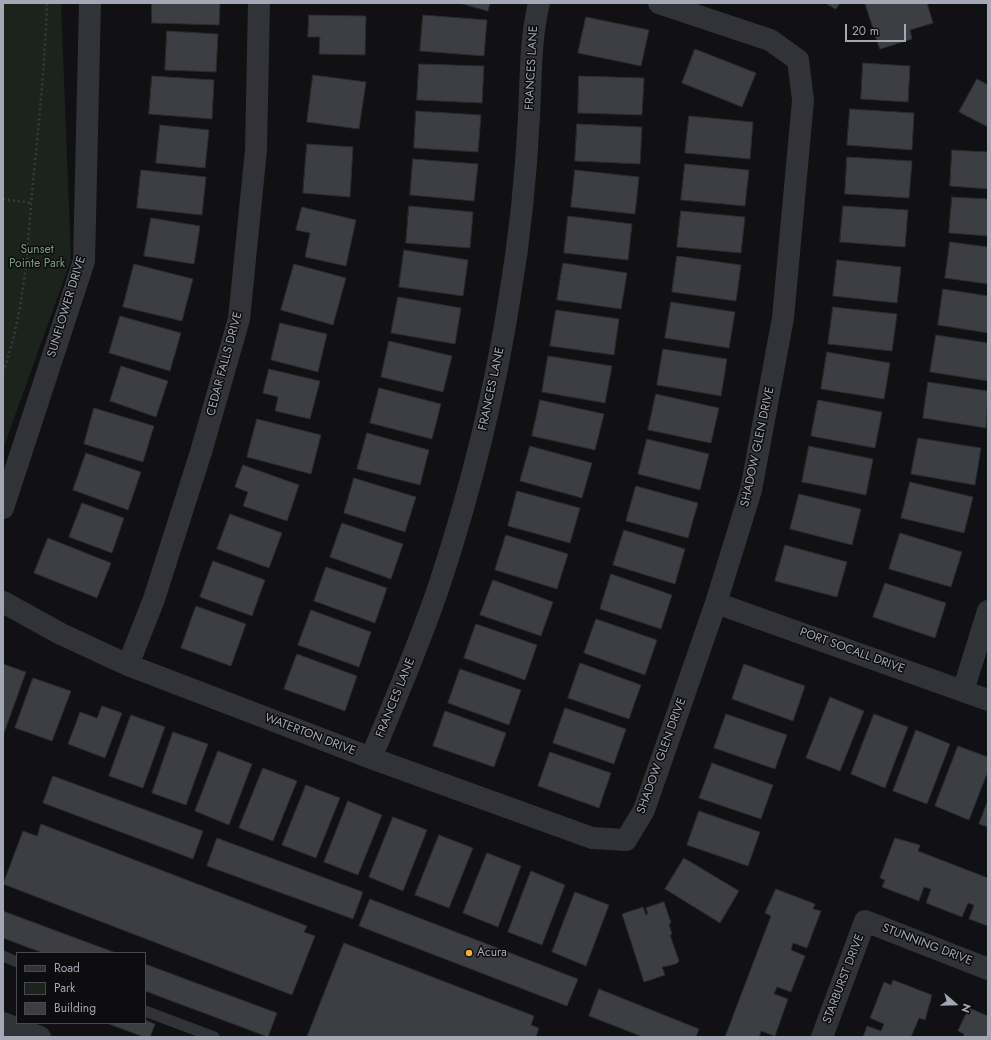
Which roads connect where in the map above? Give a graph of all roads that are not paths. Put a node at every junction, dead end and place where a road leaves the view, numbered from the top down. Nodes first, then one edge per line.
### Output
1 (90, 3) edge
2 (259, 3) edge
3 (539, 3) edge
4 (659, 3) edge
5 (3, 508) edge
6 (3, 602) edge
7 (716, 603) junction
8 (988, 611) edge
9 (128, 665) junction
10 (963, 691) junction
11 (988, 700) edge
12 (371, 758) junction
13 (626, 840) joint
14 (865, 921) joint
15 (3, 956) edge
16 (16, 962) edge
17 (988, 969) edge
18 (146, 1011) edge
19 (3, 1023) edge
20 (40, 1037) edge
21 (214, 1037) edge
22 (822, 1037) edge

1 - 5 street, SUNFLOWER DRIVE
2 - 9 street, CEDAR FALLS DRIVE
3 - 12 street, FRANCES LANE
4 - 7 street, SHADOW GLEN DRIVE
6 - 9 street, WATERTON DRIVE
7 - 10 street, PORT SOCALL DRIVE
7 - 13 street, SHADOW GLEN DRIVE
8 - 10 street
9 - 12 street, WATERTON DRIVE
10 - 11 street, PORT SOCALL DRIVE
12 - 13 street, WATERTON DRIVE
14 - 17 street, STUNNING DRIVE
14 - 22 street, STARBURST DRIVE
15 - 16 lane
18 - 21 lane
19 - 20 street

